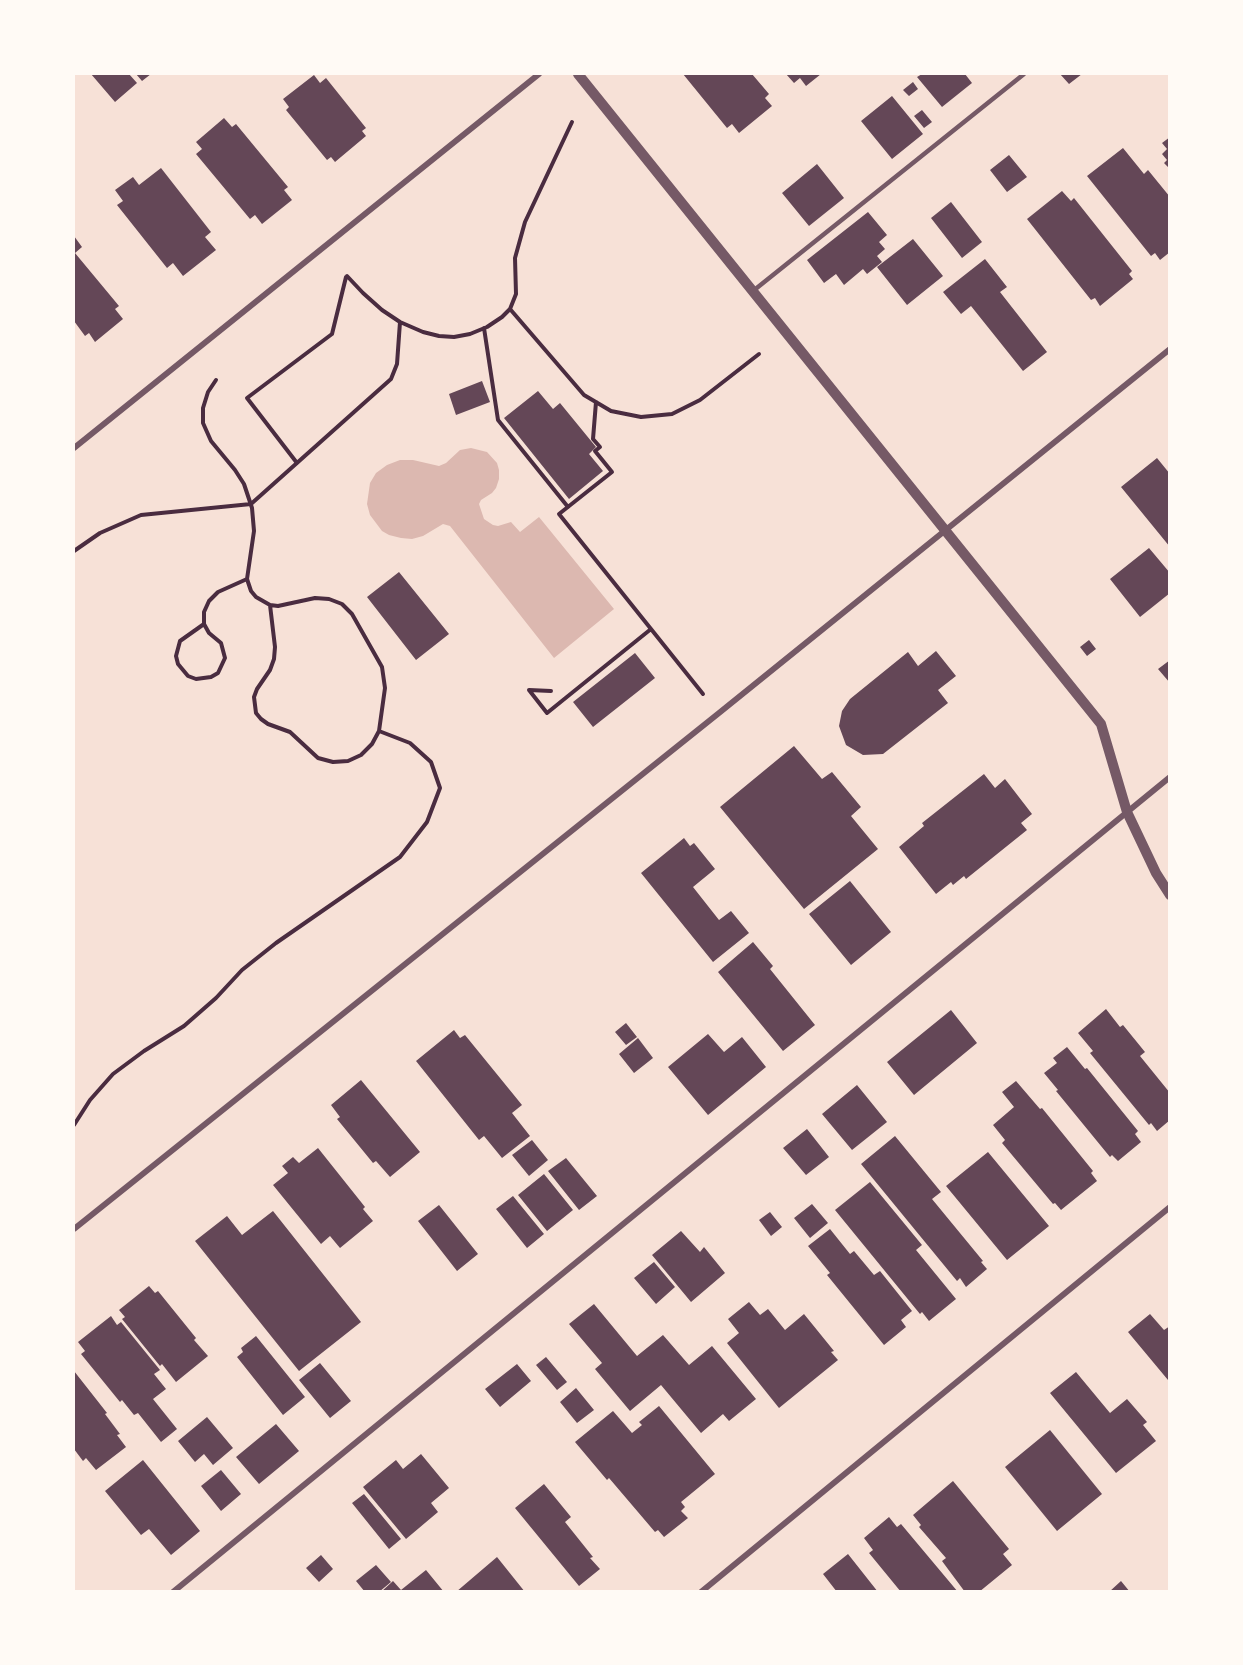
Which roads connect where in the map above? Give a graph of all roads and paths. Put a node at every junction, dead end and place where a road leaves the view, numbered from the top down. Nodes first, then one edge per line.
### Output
1 (539, 74) edge
2 (578, 74) edge
3 (1024, 74) edge
4 (572, 122) dead end
5 (753, 291) junction
6 (510, 309) junction
7 (400, 322) junction
8 (484, 328) junction
9 (1170, 349) edge
10 (759, 354) dead end
11 (216, 380) dead end
12 (596, 402) junction
13 (74, 448) edge
14 (297, 463) junction
15 (251, 504) junction
16 (568, 507) junction
17 (946, 530) junction
18 (74, 551) edge
19 (248, 579) junction
20 (270, 605) junction
21 (204, 624) junction
22 (651, 629) junction
23 (551, 691) dead end
24 (719, 713) junction
25 (379, 731) junction
26 (1170, 777) edge
27 (1127, 812) junction
28 (1170, 895) edge
29 (74, 1125) edge
30 (1170, 1207) edge
31 (74, 1229) edge
32 (173, 1592) edge
33 (701, 1592) edge

1 - 13 street
2 - 5 street
3 - 5 lane
4 - 6 path
5 - 17 street
6 - 8 path
6 - 12 path
7 - 8 path
7 - 14 path
7 - 14 path
8 - 16 path
9 - 17 street
10 - 12 path
11 - 15 path
12 - 16 path
14 - 15 path
15 - 18 path
15 - 19 path
16 - 22 path
17 - 24 street
17 - 27 street
19 - 20 path
19 - 21 path
20 - 25 path
20 - 25 path
21 - 21 path
22 - 23 path
22 - 24 path
24 - 31 street
25 - 29 path
26 - 27 street
27 - 28 street
27 - 32 street
30 - 33 street

